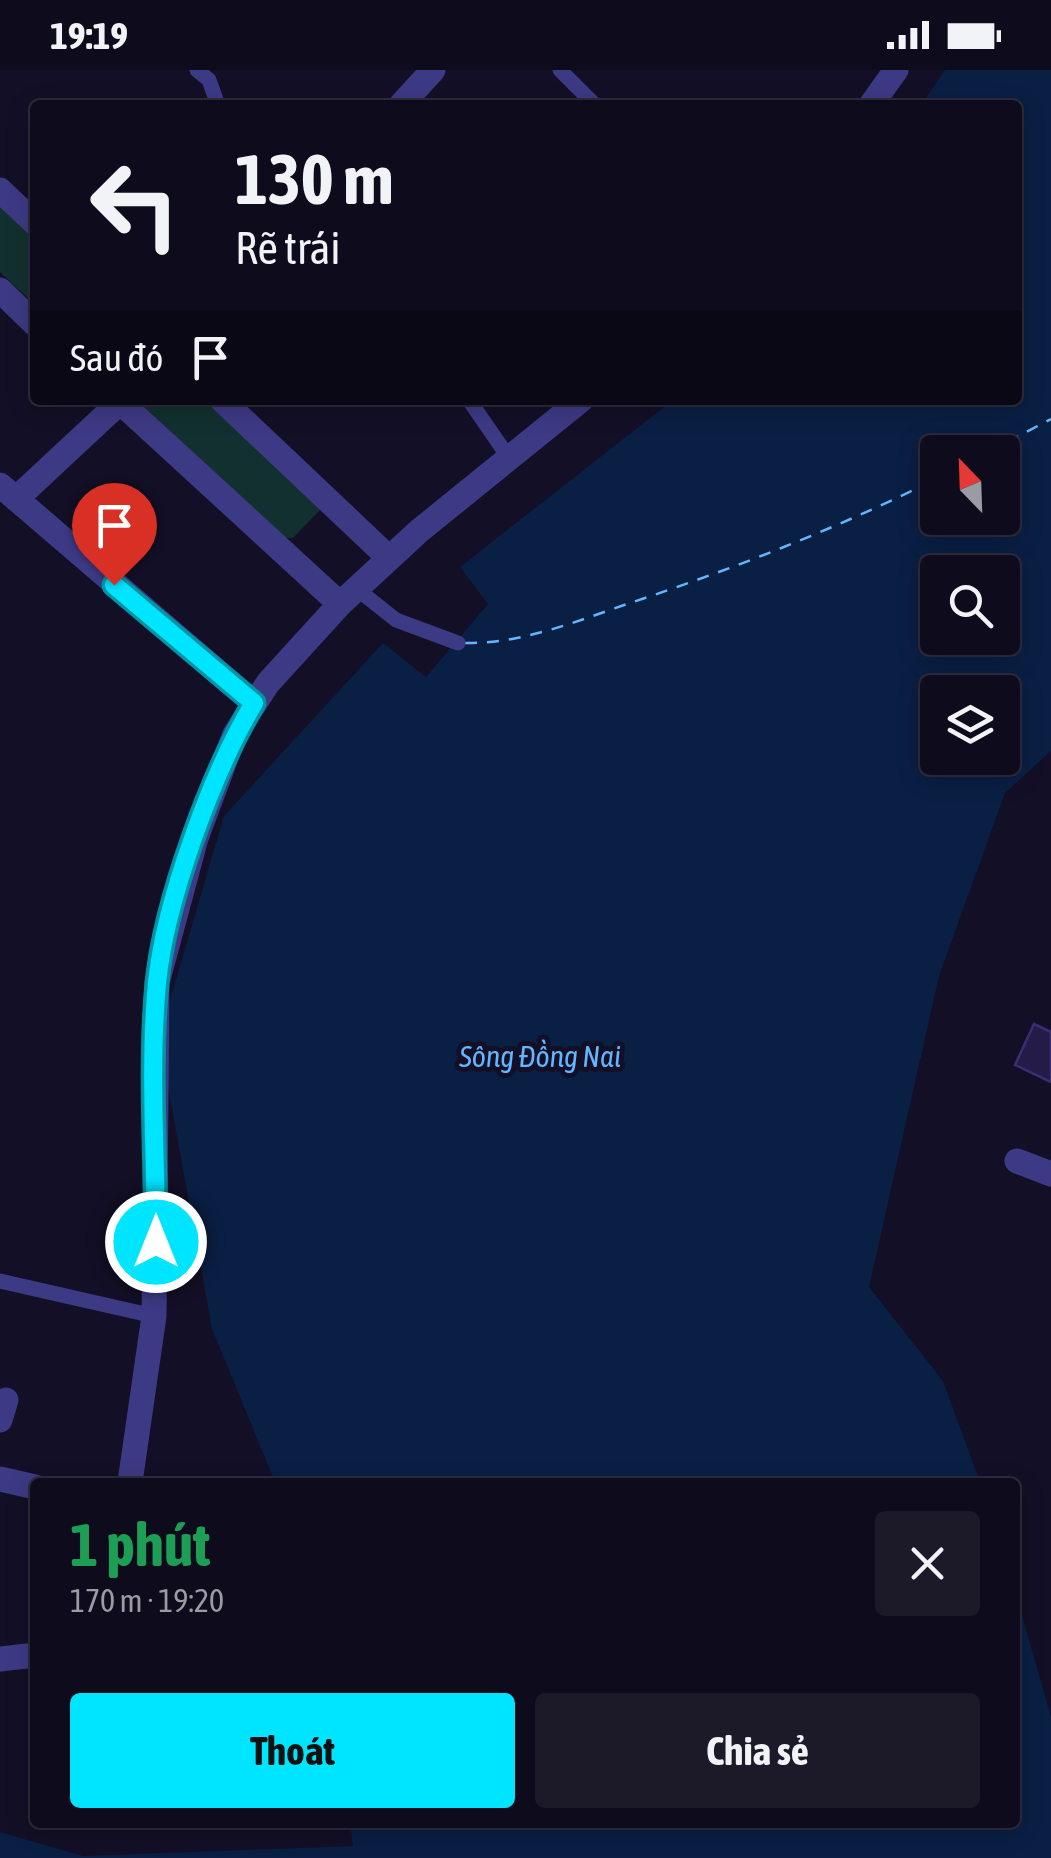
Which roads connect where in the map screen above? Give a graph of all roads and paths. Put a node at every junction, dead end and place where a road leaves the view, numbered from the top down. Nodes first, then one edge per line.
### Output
1 (197, 70) edge
2 (433, 70) edge
3 (560, 70) edge
4 (896, 70) edge
5 (216, 100) edge
6 (406, 100) edge
7 (590, 100) edge
8 (875, 100) edge
9 (0, 190) edge
10 (30, 218) edge
11 (0, 290) edge
12 (30, 319) edge
13 (114, 405) edge
14 (124, 405) edge
15 (227, 405) edge
16 (472, 405) edge
17 (575, 405) edge
18 (509, 458) junction
19 (8, 492) edge
20 (390, 558) junction
21 (349, 596) junction
22 (458, 642) dead end
23 (254, 703) junction
24 (1017, 1161) dead end
25 (1051, 1174) edge
26 (0, 1281) edge
27 (154, 1316) junction
28 (131, 1478) edge
29 (0, 1479) edge
30 (30, 1486) edge
31 (30, 1656) edge
32 (0, 1660) edge

1 - 5 lane
2 - 6 street
3 - 7 lane
4 - 8 street
9 - 10 street
11 - 12 street
13 - 19 street
14 - 21 street
15 - 20 street
16 - 18 lane
17 - 18 street
18 - 20 street
19 - 23 street
20 - 21 street
21 - 22 lane
21 - 23 street
23 - 27 street
24 - 25 street
26 - 27 lane
27 - 28 street
29 - 30 street
31 - 32 street

